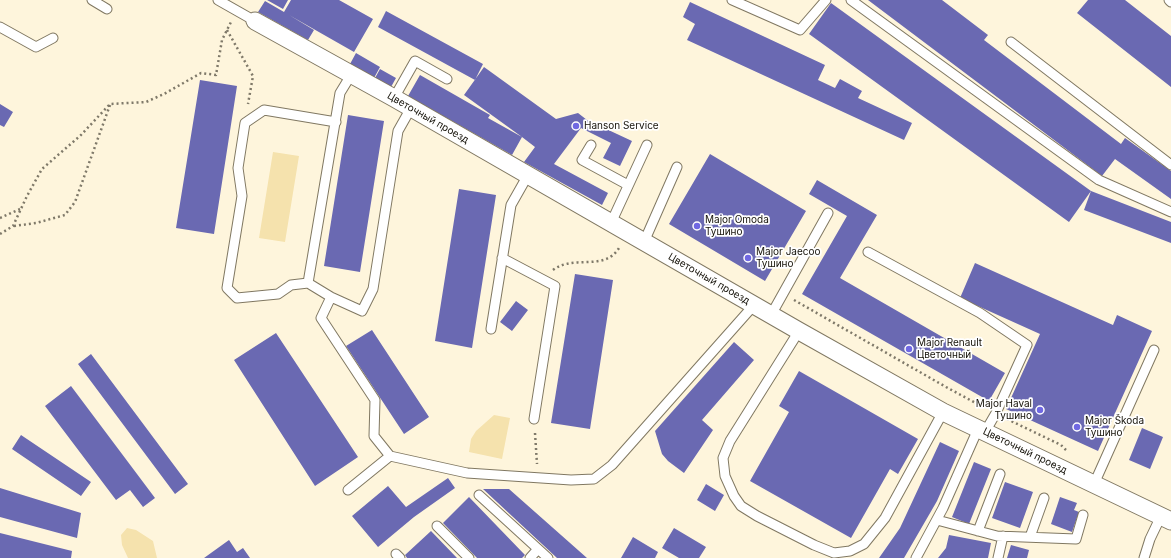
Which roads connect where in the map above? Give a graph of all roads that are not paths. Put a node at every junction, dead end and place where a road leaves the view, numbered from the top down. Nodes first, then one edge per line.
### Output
1 (92, 0) edge
2 (218, 0) edge
3 (732, 0) edge
4 (826, 0) edge
5 (851, 0) edge
6 (107, 9) dead end
7 (255, 21) joint
8 (0, 27) edge
9 (53, 38) dead end
10 (1011, 42) dead end
11 (351, 75) junction
12 (447, 79) dead end
13 (394, 98) junction
14 (411, 108) junction
15 (336, 122) junction
16 (590, 145) dead end
17 (647, 145) dead end
18 (1171, 165) edge
19 (677, 167) dead end
20 (528, 175) junction
21 (628, 185) junction
22 (1171, 212) edge
23 (828, 213) dead end
24 (611, 223) junction
25 (644, 242) junction
26 (868, 252) dead end
27 (502, 258) junction
28 (308, 283) junction
29 (331, 297) junction
30 (754, 305) junction
31 (770, 315) junction
32 (491, 329) dead end
33 (799, 331) junction
34 (1154, 350) dead end
35 (943, 412) junction
36 (534, 419) road end
37 (981, 430) junction
38 (390, 456) junction
39 (1000, 474) dead end
40 (1094, 484) junction
41 (348, 490) dead end
42 (479, 495) dead end
43 (1044, 498) dead end
44 (1083, 515) dead end
45 (1166, 519) edge
46 (937, 520) junction
47 (437, 526) dead end
48 (978, 531) junction
49 (1003, 536) junction
50 (1030, 537) junction
51 (538, 549) junction
52 (469, 558) edge
53 (530, 558) edge
54 (548, 558) edge
55 (916, 558) edge
56 (998, 558) edge
57 (1144, 558) edge

1 - 6 lane
2 - 7 lane
3 - 4 lane
5 - 22 lane
7 - 11 street, Цветочный проезд
8 - 9 lane
10 - 18 lane
11 - 13 street, Цветочный проезд
11 - 15 lane
12 - 13 lane
13 - 14 street, Цветочный проезд
14 - 20 street, Цветочный проезд
14 - 29 lane
15 - 28 lane
15 - 28 lane
16 - 21 lane
17 - 21 lane
19 - 25 lane
20 - 24 street, Цветочный проезд
20 - 27 lane
21 - 24 lane
23 - 31 lane
24 - 25 street, Цветочный проезд
25 - 30 street, Цветочный проезд
26 - 37 lane
27 - 32 lane
27 - 36 lane
28 - 29 lane
29 - 38 lane
30 - 31 street, Цветочный проезд
30 - 38 lane
31 - 33 street, Цветочный проезд
33 - 35 street, Цветочный проезд
33 - 35 lane
34 - 40 lane
35 - 37 street, Цветочный проезд
37 - 40 street, Цветочный проезд
37 - 46 lane
38 - 41 lane
39 - 48 lane
40 - 45 street, Цветочный проезд
42 - 51 lane
43 - 50 lane
44 - 50 lane
45 - 57 lane
46 - 48 lane
46 - 55 lane
47 - 52 lane
48 - 49 lane
49 - 50 lane
49 - 56 lane
51 - 53 lane
51 - 54 lane

